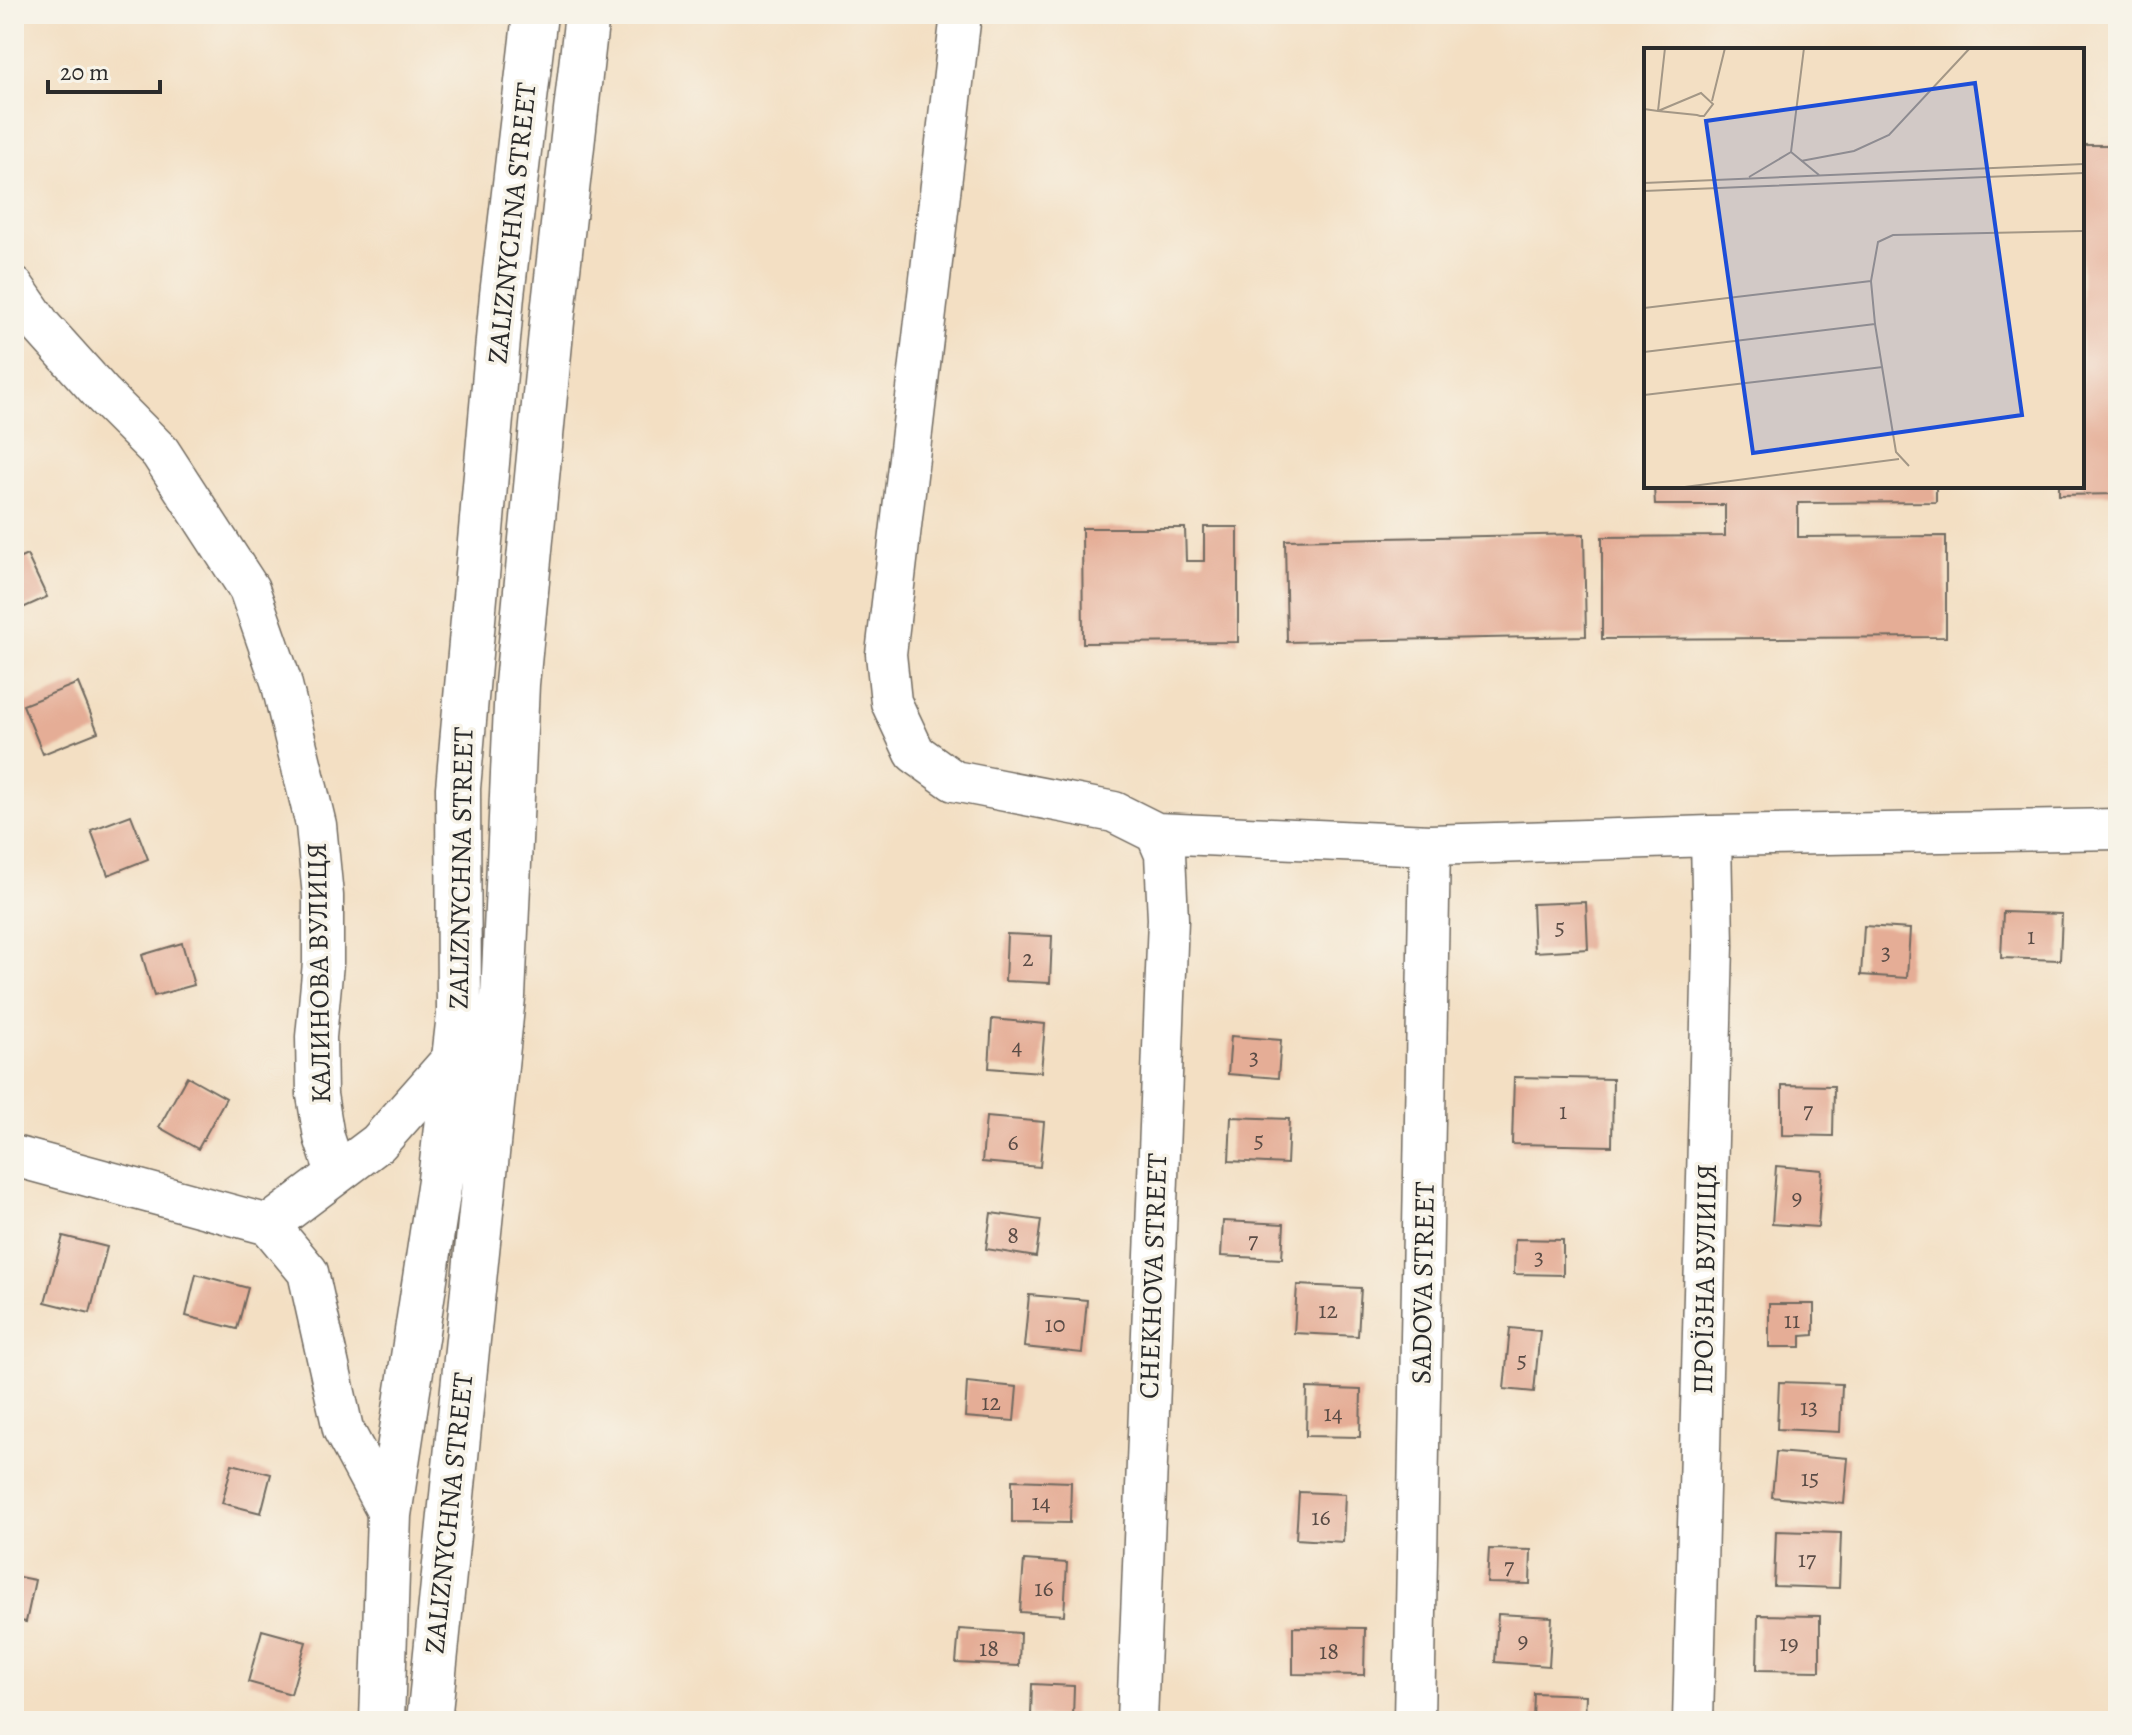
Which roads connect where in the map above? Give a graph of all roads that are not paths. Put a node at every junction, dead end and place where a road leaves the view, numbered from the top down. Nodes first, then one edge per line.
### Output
1 (535, 14) edge
2 (587, 14) edge
3 (961, 14) edge
4 (14, 287) edge
5 (2118, 829) edge
6 (1156, 833) junction
7 (1711, 836) junction
8 (1430, 845) junction
9 (454, 1057) junction
10 (14, 1156) edge
11 (336, 1173) junction
12 (269, 1225) junction
13 (389, 1515) junction
14 (382, 1721) edge
15 (429, 1721) edge
16 (1137, 1721) edge
17 (1414, 1721) edge
18 (1693, 1721) edge

1 - 9 main road, ZALIZNYCHNA STREET
2 - 15 main road, ZALIZNYCHNA STREET
3 - 6 street
4 - 11 street, КАЛИНОВА ВУЛИЦЯ
5 - 7 street
6 - 8 street
6 - 16 street, CHEKHOVA STREET
7 - 8 street
7 - 18 street, ПРОЇЗНА ВУЛИЦЯ
8 - 17 street, SADOVA STREET
9 - 11 street
9 - 13 main road, ZALIZNYCHNA STREET
10 - 12 street
11 - 12 street
12 - 13 street
13 - 14 main road, ZALIZNYCHNA STREET

